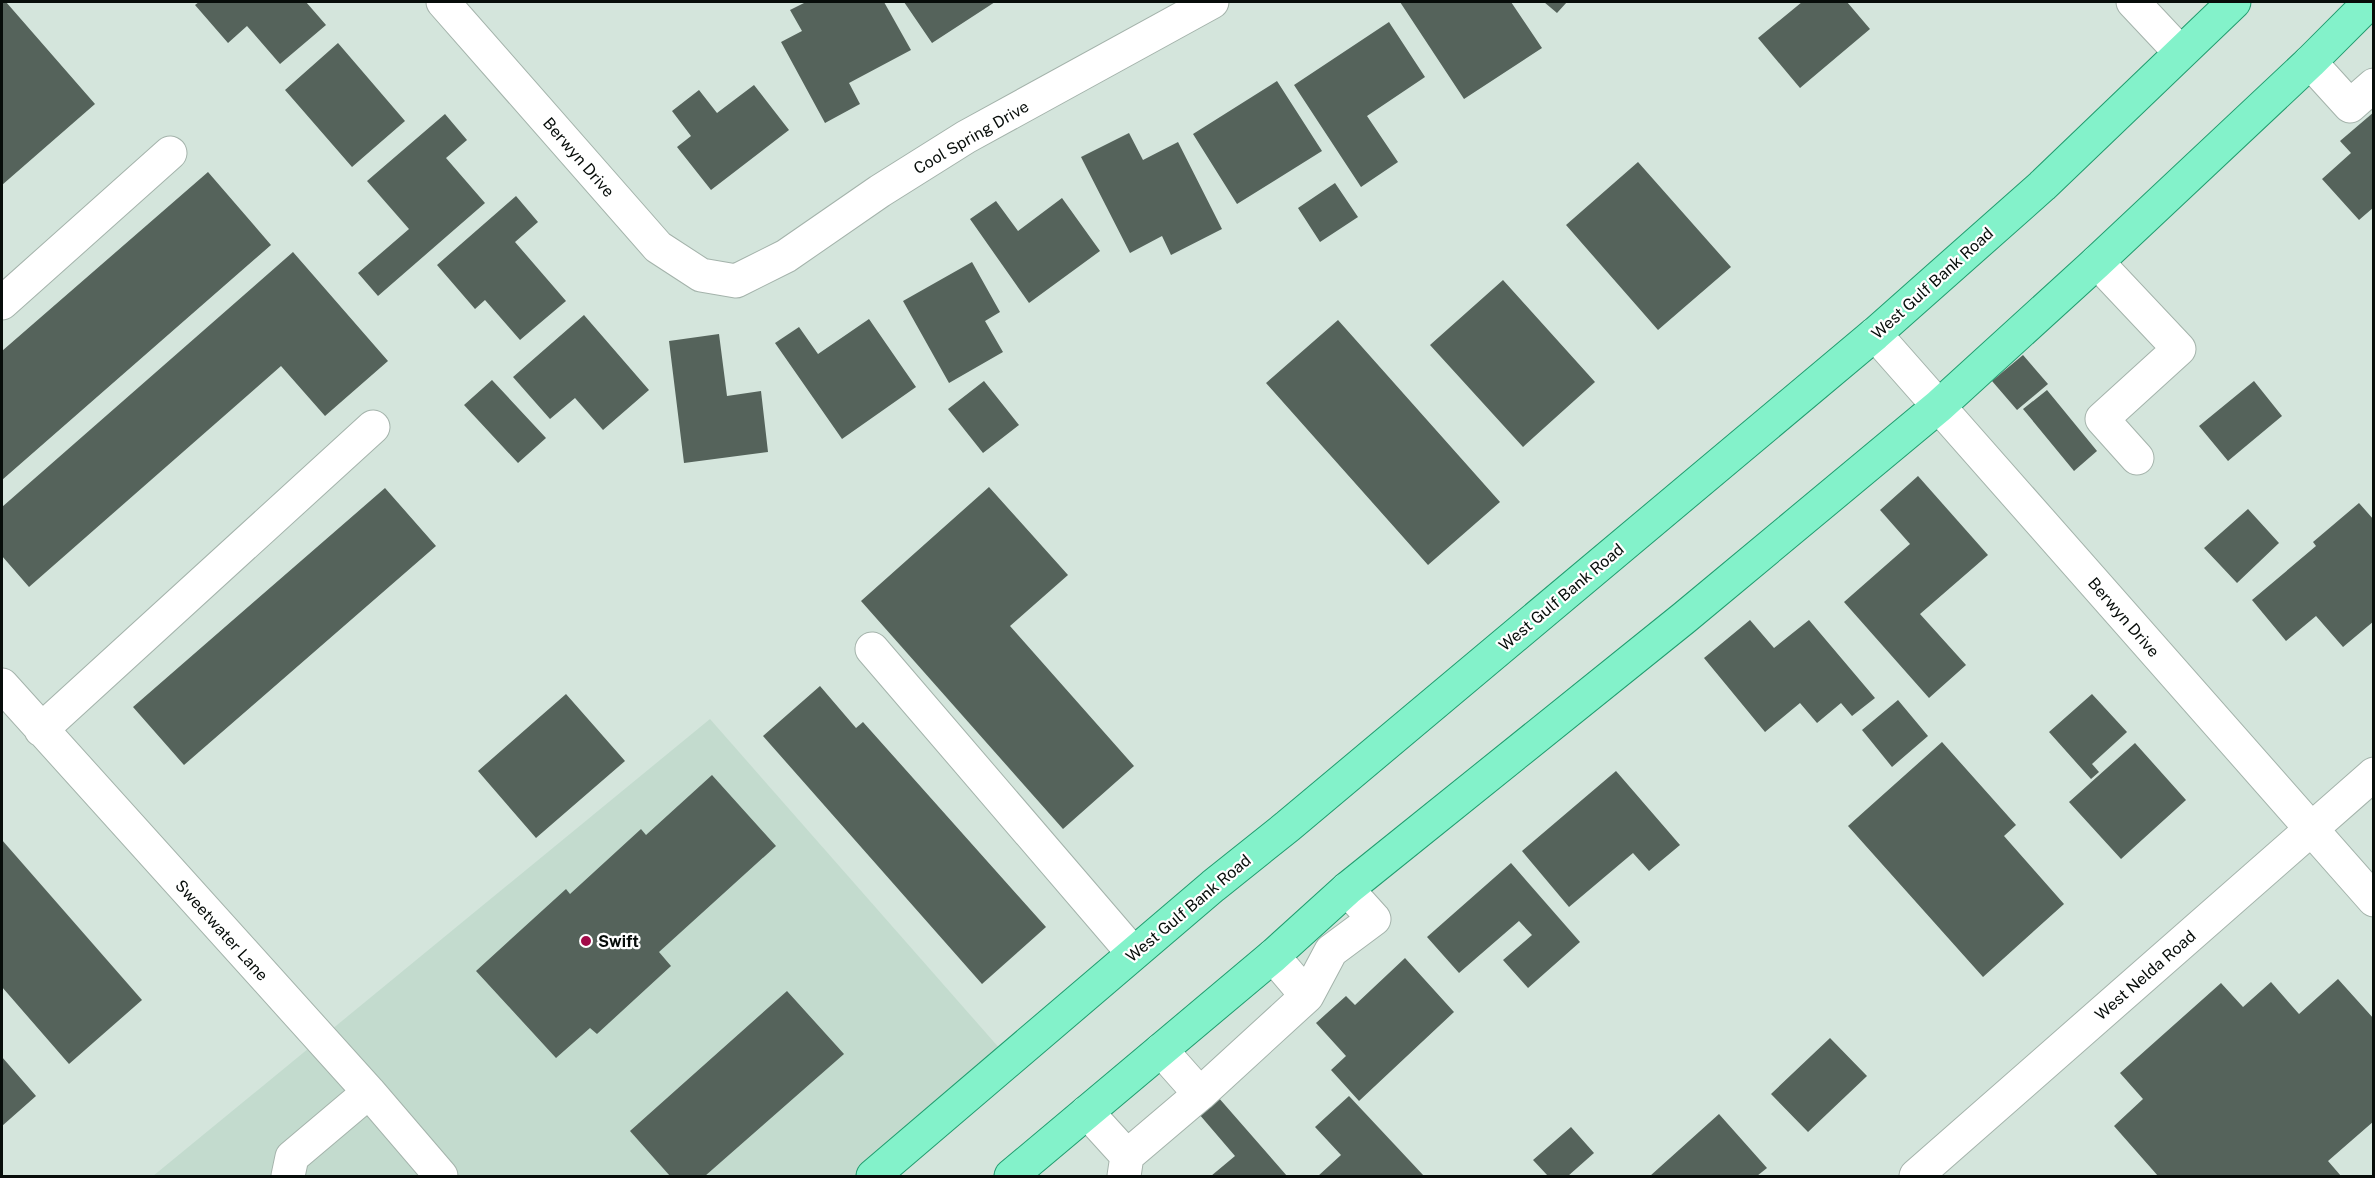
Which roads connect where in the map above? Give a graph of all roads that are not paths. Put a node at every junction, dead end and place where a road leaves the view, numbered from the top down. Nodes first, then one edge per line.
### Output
1 (443, 2) edge
2 (1212, 2) edge
3 (2133, 2) edge
4 (2234, 2) edge
5 (2370, 2) edge
6 (2180, 52) junction
7 (2310, 62) junction
8 (2373, 85) edge
9 (170, 153) dead end
10 (2097, 262) junction
11 (736, 281) joint
12 (2, 303) edge
13 (1875, 334) junction
14 (1940, 406) junction
15 (373, 427) dead end
16 (2137, 458) dead end
17 (872, 649) dead end
18 (2, 685) edge
19 (41, 730) junction
20 (2373, 774) edge
21 (2310, 830) junction
22 (1347, 889) junction
23 (2373, 900) edge
24 (1134, 953) junction
25 (1273, 956) junction
26 (1307, 996) junction
27 (1161, 1050) junction
28 (369, 1092) junction
29 (1200, 1094) junction
30 (1087, 1112) junction
31 (1125, 1166) edge
32 (288, 1176) edge
33 (441, 1176) edge
34 (873, 1176) edge
35 (1011, 1176) edge
36 (1916, 1176) edge

1 - 11 street, Berwyn Drive
2 - 11 street, Cool Spring Drive
3 - 6 street
4 - 6 main road, West Gulf Bank Road
5 - 7 main road
6 - 13 main road, West Gulf Bank Road
7 - 8 street
7 - 10 main road
9 - 12 street
10 - 14 main road
10 - 16 street
13 - 14 street, Berwyn Drive
13 - 24 main road, West Gulf Bank Road
14 - 21 street, Berwyn Drive
14 - 22 main road
15 - 19 street
17 - 24 street
18 - 19 street, Sweetwater Lane
19 - 28 street, Sweetwater Lane
20 - 21 street, West Nelda Road
21 - 23 street, Berwyn Drive
21 - 36 street, West Nelda Road
22 - 25 main road
22 - 26 street
24 - 34 main road, West Gulf Bank Road
25 - 26 street
25 - 27 main road
26 - 29 street
27 - 29 street
27 - 30 main road
28 - 32 street
28 - 33 street, Sweetwater Lane
29 - 31 street
30 - 31 street
30 - 35 main road

